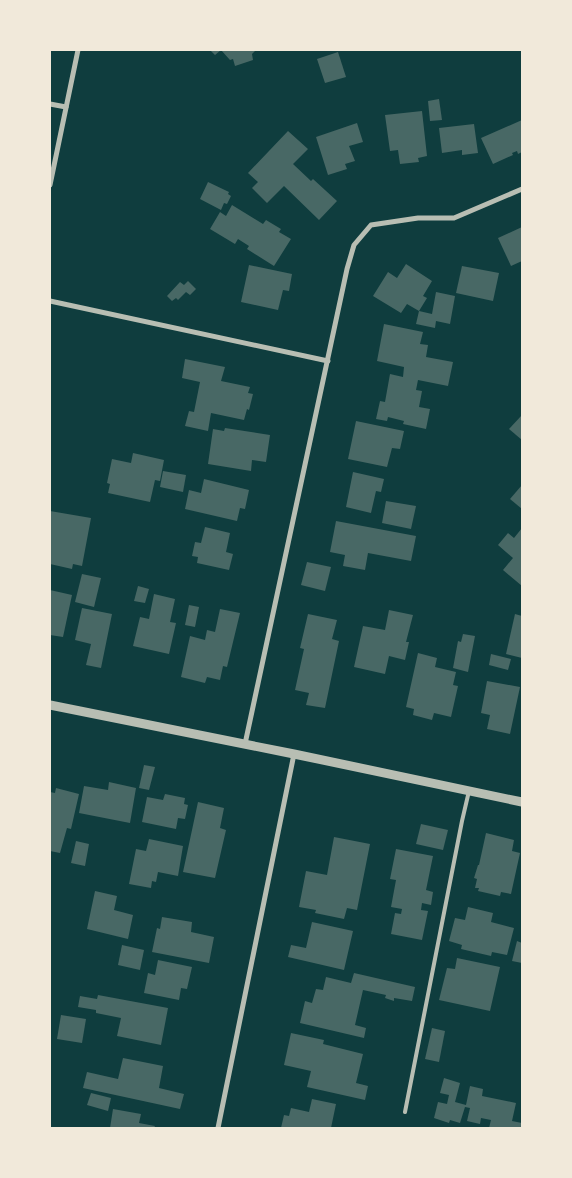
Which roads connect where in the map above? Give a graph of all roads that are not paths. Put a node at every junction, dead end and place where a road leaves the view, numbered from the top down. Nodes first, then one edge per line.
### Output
1 (78, 50) edge
2 (50, 104) edge
3 (66, 107) junction
4 (50, 185) edge
5 (522, 189) edge
6 (50, 301) edge
7 (328, 361) junction
8 (50, 704) edge
9 (244, 744) junction
10 (294, 754) junction
11 (469, 791) junction
12 (522, 802) edge
13 (405, 1112) dead end
14 (218, 1128) edge

1 - 3 street
2 - 3 street
3 - 4 street
5 - 7 street
6 - 7 street
7 - 9 street
8 - 9 street
9 - 10 street
10 - 11 street
10 - 14 street
11 - 12 street
11 - 13 lane

